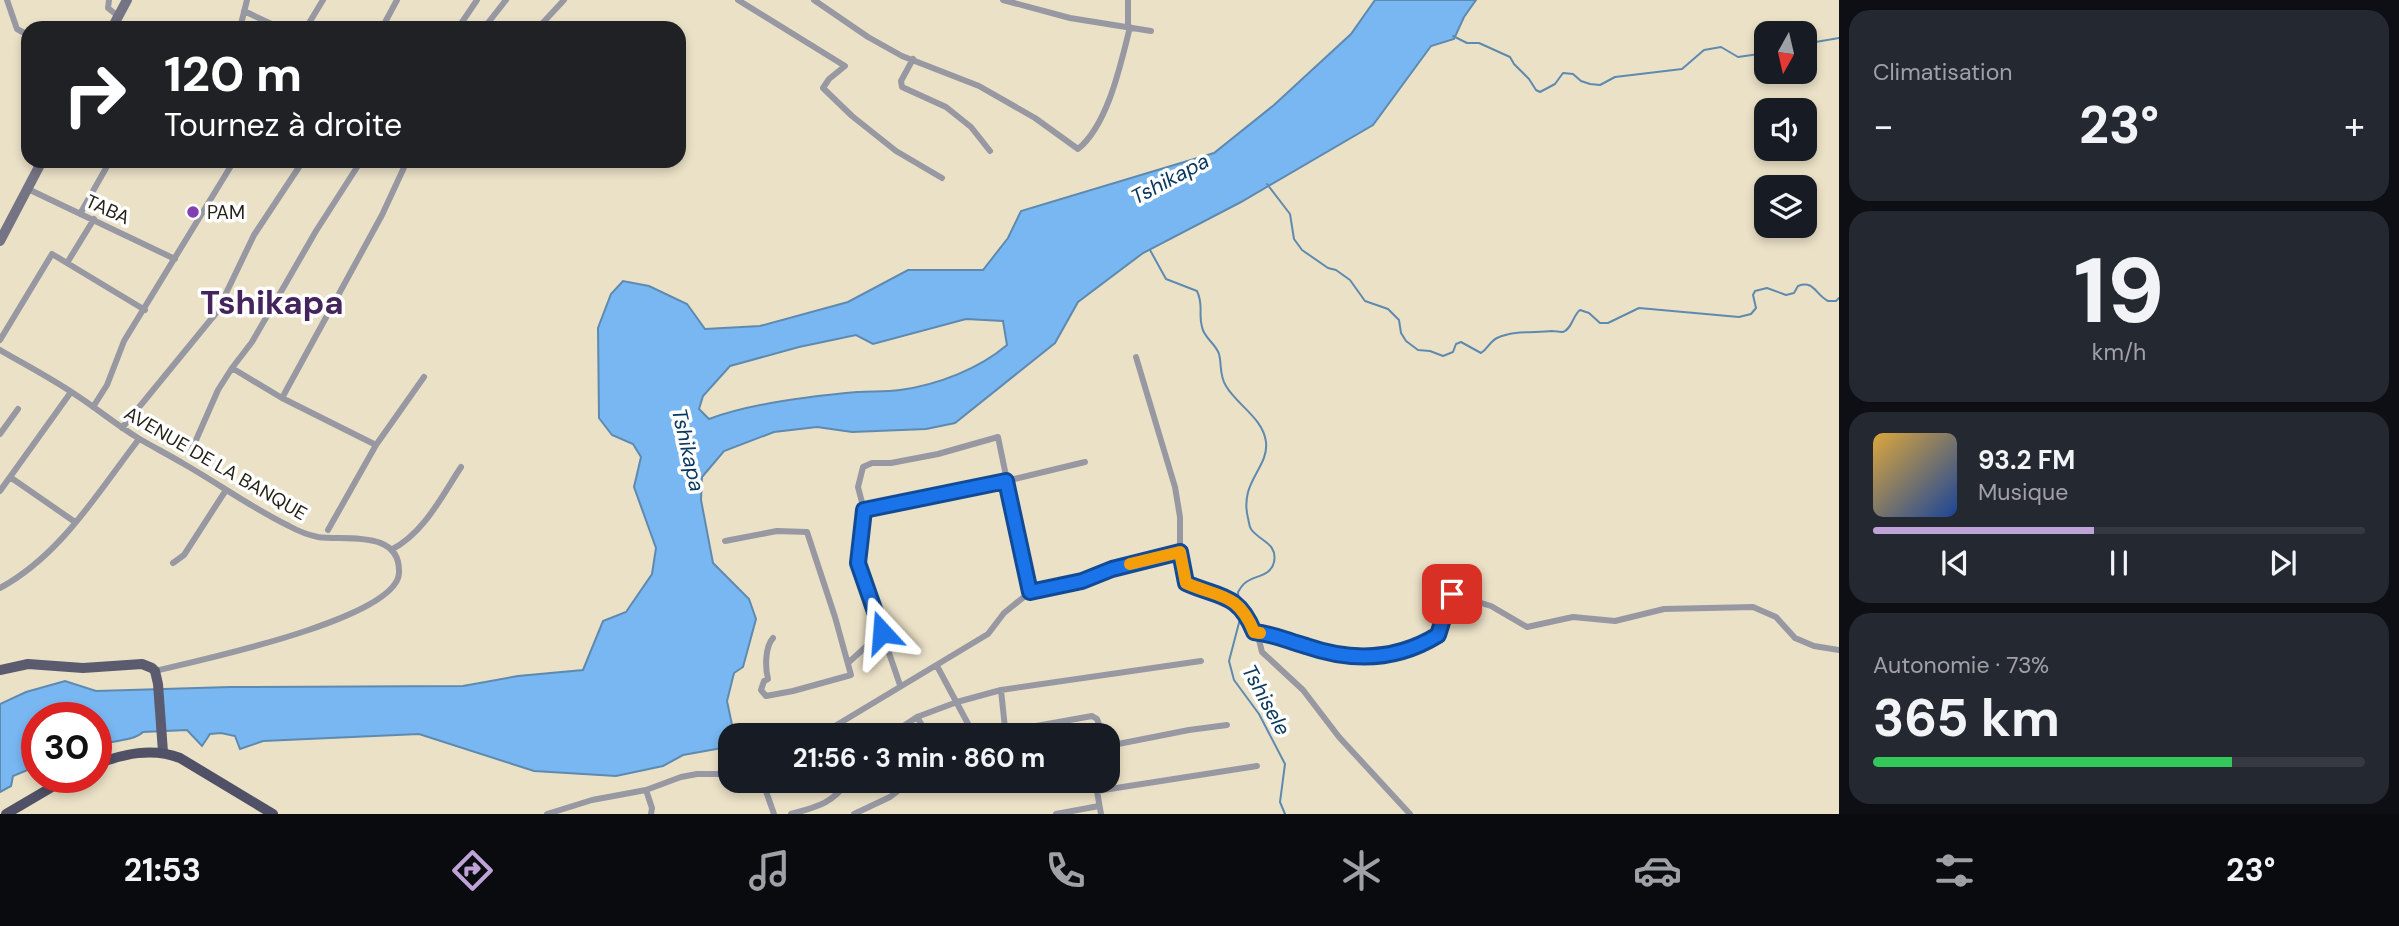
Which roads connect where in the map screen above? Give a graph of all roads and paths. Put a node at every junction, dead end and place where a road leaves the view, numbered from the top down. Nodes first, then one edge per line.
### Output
1 (7, 0) edge
2 (109, 0) edge
3 (127, 0) edge
4 (247, 0) edge
5 (323, 0) edge
6 (397, 0) edge
7 (477, 0) edge
8 (506, 0) edge
9 (564, 0) edge
10 (738, 0) edge
11 (814, 0) edge
12 (1003, 0) edge
13 (1128, 0) edge
14 (244, 10) junction
15 (118, 16) junction
16 (116, 21) edge
17 (242, 21) edge
18 (266, 21) edge
19 (312, 21) edge
20 (386, 21) edge
21 (463, 21) edge
22 (490, 21) edge
23 (544, 21) edge
24 (1129, 27) junction
25 (1152, 31) dead end
26 (21, 32) edge
27 (913, 59) junction
28 (990, 151) dead end
29 (38, 168) edge
30 (106, 168) edge
31 (230, 168) edge
32 (298, 168) edge
33 (357, 168) edge
34 (404, 168) edge
35 (942, 178) dead end
36 (28, 189) junction
37 (80, 214) junction
38 (94, 219) junction
39 (0, 241) edge
40 (175, 259) junction
41 (67, 263) junction
42 (145, 310) junction
43 (0, 340) edge
44 (0, 350) edge
45 (1136, 357) dead end
46 (232, 368) junction
47 (424, 377) dead end
48 (72, 392) junction
49 (282, 398) junction
50 (93, 407) junction
51 (18, 409) dead end
52 (122, 428) junction
53 (0, 434) edge
54 (139, 439) junction
55 (376, 445) junction
56 (189, 456) dead end
57 (1085, 462) dead end
58 (461, 467) dead end
59 (10, 477) junction
60 (1006, 481) junction
61 (226, 490) junction
62 (0, 491) edge
63 (864, 510) junction
64 (75, 522) junction
65 (328, 530) dead end
66 (724, 541) dead end
67 (391, 550) junction
68 (1180, 552) junction
69 (173, 563) dead end
70 (0, 587) edge
71 (1030, 592) junction
72 (882, 632) junction
73 (1254, 632) junction
74 (773, 638) dead end
75 (1839, 650) edge
76 (1201, 661) dead end
77 (848, 663) junction
78 (937, 666) junction
79 (0, 670) edge
80 (155, 671) junction
81 (900, 685) junction
82 (1001, 690) junction
83 (957, 702) junction
84 (917, 717) junction
85 (839, 723) edge
86 (908, 723) edge
87 (921, 723) edge
88 (968, 723) edge
89 (1004, 723) edge
90 (1055, 723) edge
91 (1098, 723) edge
92 (1227, 725) dead end
93 (1120, 744) edge
94 (163, 746) junction
95 (112, 759) edge
96 (1257, 766) dead end
97 (718, 774) edge
98 (1120, 787) edge
99 (646, 790) junction
100 (42, 793) edge
101 (767, 793) edge
102 (838, 793) edge
103 (895, 793) edge
104 (1097, 793) edge
105 (1099, 806) junction
106 (269, 813) edge
107 (6, 814) edge
108 (547, 814) edge
109 (651, 814) edge
110 (774, 814) edge
111 (791, 814) edge
112 (854, 814) edge
113 (1056, 814) edge
114 (1101, 814) edge
115 (1410, 814) edge

1 - 26 street
2 - 15 street
3 - 15 main road
4 - 14 street
5 - 19 street
6 - 20 street
7 - 21 street
8 - 22 street
9 - 23 street
10 - 35 street
11 - 27 street
12 - 24 street
13 - 24 street
14 - 17 street
14 - 18 street
15 - 16 main road
24 - 25 street
24 - 27 street
27 - 28 street
29 - 36 main road
30 - 37 street
31 - 40 street
32 - 52 street
33 - 46 street
34 - 49 street
36 - 37 street, TABA
36 - 39 main road
37 - 38 street, TABA
38 - 40 street, TABA
38 - 41 street
40 - 42 street
41 - 42 street
41 - 43 street
42 - 50 street
44 - 48 street, AVENUE DE LA BANQUE
45 - 68 street
46 - 49 street
46 - 56 street
47 - 55 street
48 - 50 street, AVENUE DE LA BANQUE
48 - 59 street
49 - 55 street
50 - 52 street, AVENUE DE LA BANQUE
51 - 53 street
52 - 54 street, AVENUE DE LA BANQUE
54 - 61 street, AVENUE DE LA BANQUE
54 - 64 street
55 - 65 street
57 - 60 street
58 - 67 street
59 - 62 street
59 - 64 street
60 - 63 street
60 - 63 street
60 - 71 street
61 - 67 street, AVENUE DE LA BANQUE
61 - 69 street
63 - 72 street
64 - 70 street
66 - 77 street
67 - 80 street
68 - 71 street
68 - 73 street
71 - 78 street
72 - 77 street
72 - 81 street
73 - 75 street
73 - 115 street
74 - 77 street
76 - 82 street
78 - 81 street
78 - 83 street
79 - 80 main road
80 - 94 main road
81 - 85 street
82 - 83 street
82 - 89 street
83 - 84 street
83 - 88 street
84 - 86 street
84 - 87 street
90 - 91 street
92 - 93 street
94 - 95 highway
94 - 106 highway
96 - 98 street
97 - 99 street
99 - 108 street
99 - 109 street
100 - 107 highway
101 - 110 street
102 - 111 street
103 - 112 street
104 - 105 street
105 - 113 street
105 - 114 street

